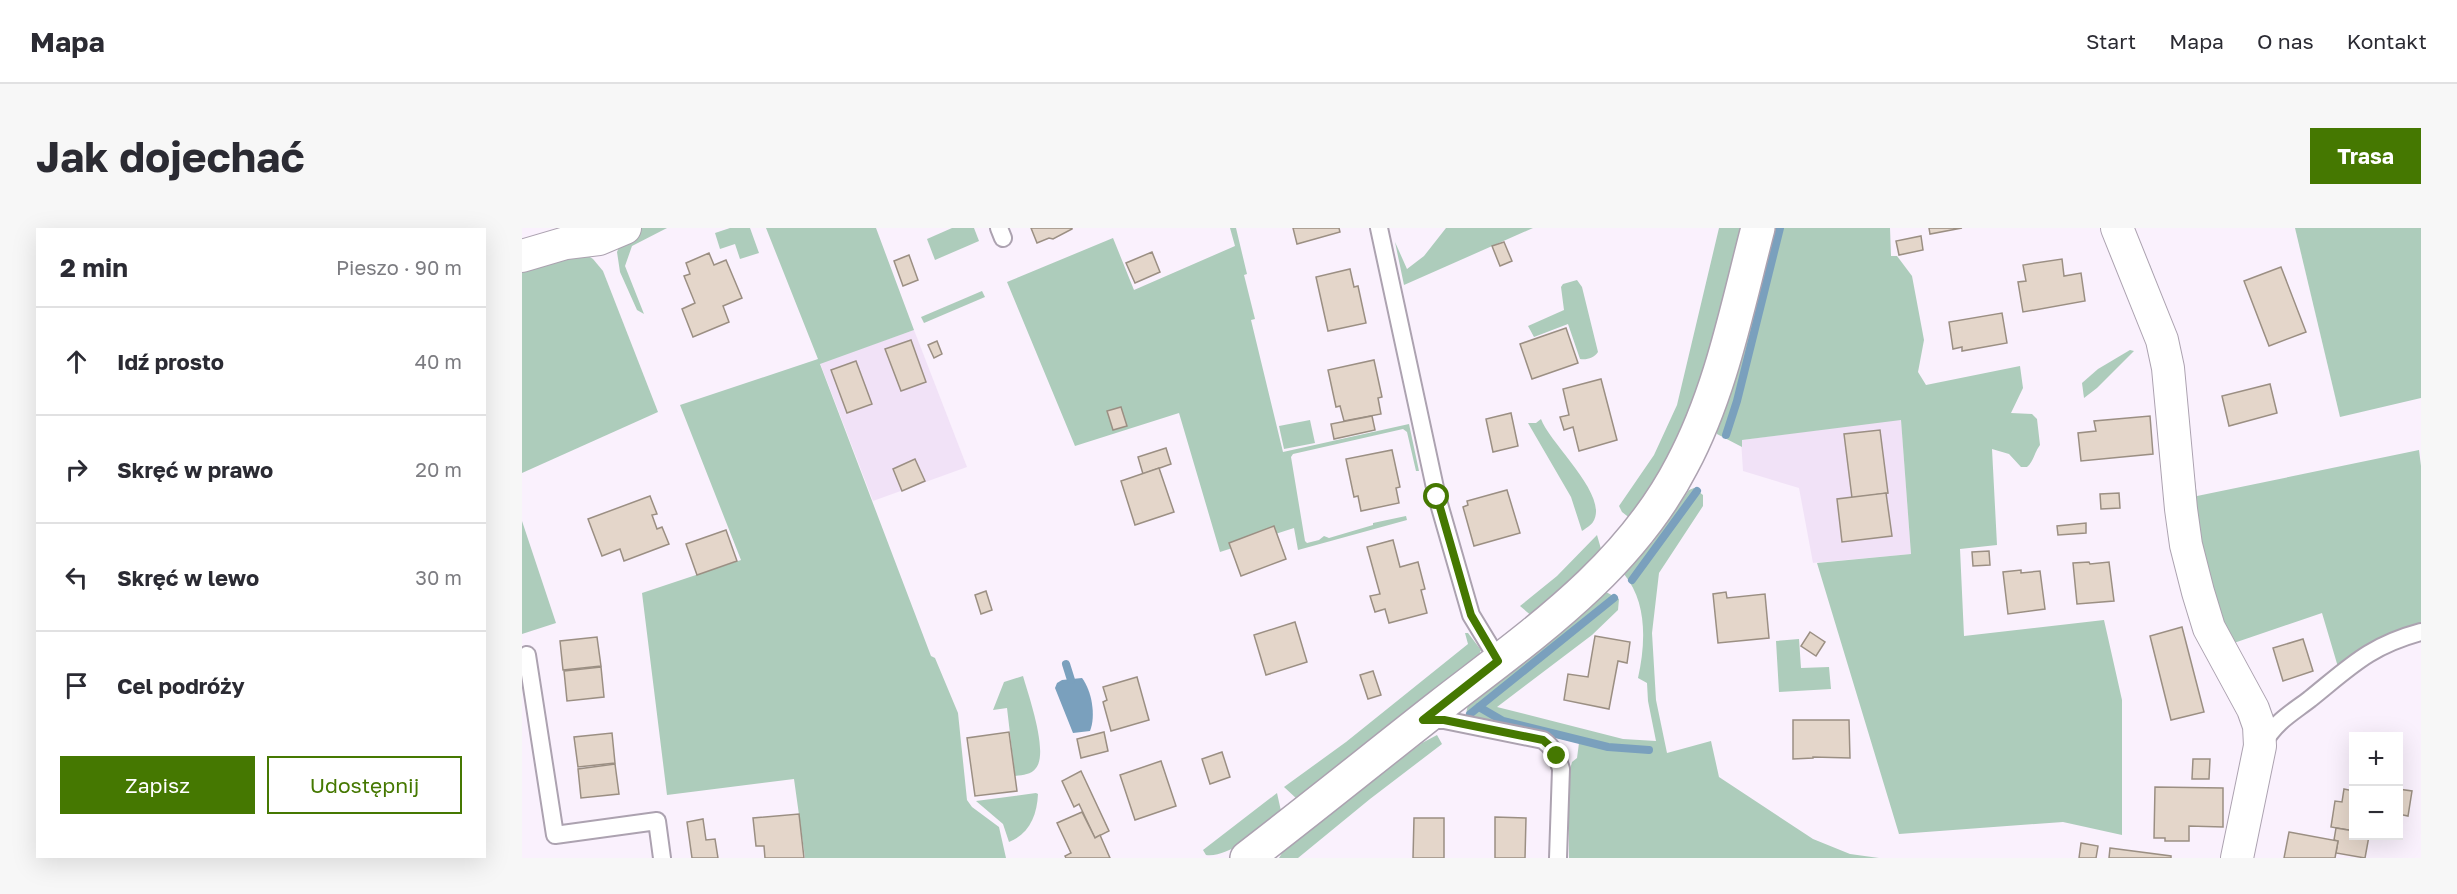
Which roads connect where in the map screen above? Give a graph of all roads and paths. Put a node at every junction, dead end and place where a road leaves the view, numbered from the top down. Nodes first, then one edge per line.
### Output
1 (625, 228) edge
2 (1379, 228) edge
3 (1758, 228) edge
4 (2117, 228) edge
5 (522, 256) edge
6 (2421, 632) edge
7 (527, 655) dead end
8 (1498, 661) junction
9 (1423, 720) junction
10 (2260, 746) junction
11 (662, 858) edge
12 (1247, 858) edge
13 (1558, 858) edge
14 (2237, 858) edge

1 - 5 street
2 - 8 lane
3 - 8 street
4 - 10 street
6 - 10 lane
7 - 11 lane
8 - 9 street
9 - 12 street
9 - 13 lane
10 - 14 street

